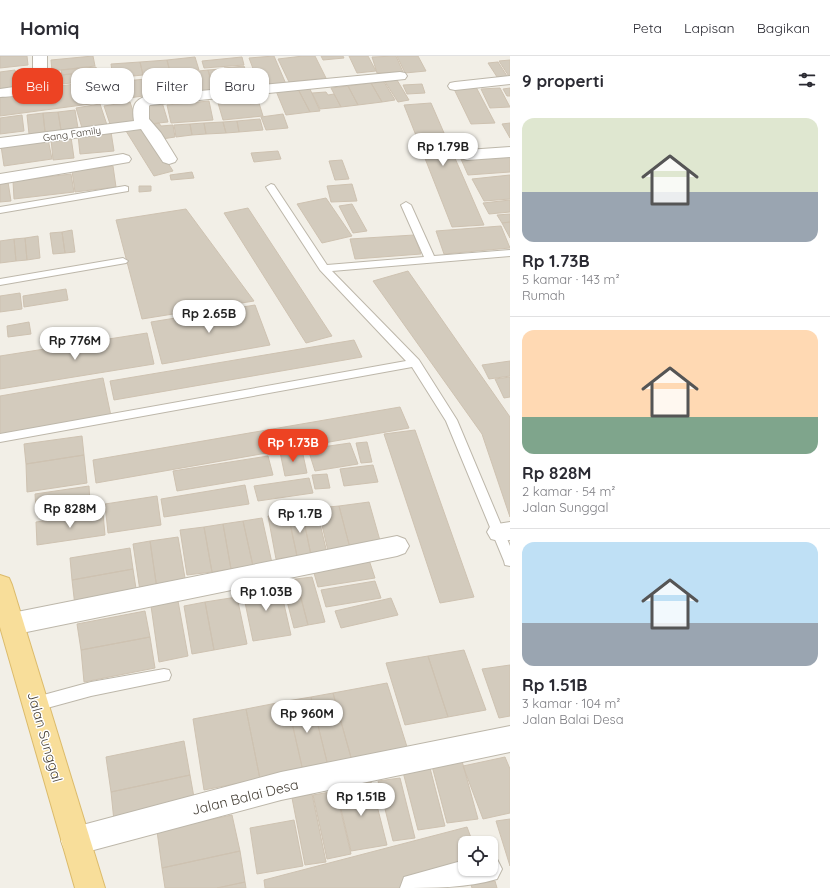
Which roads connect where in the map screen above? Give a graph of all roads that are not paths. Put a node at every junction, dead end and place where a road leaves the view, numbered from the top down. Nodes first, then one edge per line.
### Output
1 (40, 56) edge
2 (400, 76) dead end
3 (510, 80) edge
4 (455, 86) dead end
5 (0, 93) edge
6 (144, 124) junction
7 (0, 143) edge
8 (510, 152) edge
9 (467, 155) dead end
10 (123, 159) dead end
11 (169, 159) dead end
12 (0, 179) edge
13 (271, 187) dead end
14 (125, 189) dead end
15 (406, 205) dead end
16 (0, 210) edge
17 (510, 252) edge
18 (430, 259) junction
19 (122, 261) dead end
20 (324, 268) junction
21 (0, 282) edge
22 (415, 363) junction
23 (0, 438) edge
24 (504, 531) edge
25 (397, 546) dead end
26 (510, 561) edge
27 (0, 585) edge
28 (12, 624) junction
29 (164, 675) dead end
30 (36, 704) junction
31 (510, 739) edge
32 (75, 841) junction
33 (460, 876) edge
34 (90, 888) edge
35 (415, 888) edge

1 - 5 street
2 - 6 street
3 - 4 street
6 - 7 street, Gang Family
6 - 11 street
8 - 9 street
10 - 12 street
13 - 20 lane
14 - 16 lane
15 - 18 lane
17 - 18 lane
18 - 20 lane
19 - 21 lane
20 - 22 lane
22 - 23 lane
22 - 24 lane
24 - 26 lane
25 - 28 street
27 - 28 main road, Jalan Sunggal
28 - 30 main road, Jalan Sunggal
29 - 30 lane
30 - 32 main road, Jalan Sunggal
31 - 32 street, Jalan Balai Desa
32 - 34 main road, Jalan Sunggal
33 - 35 street

